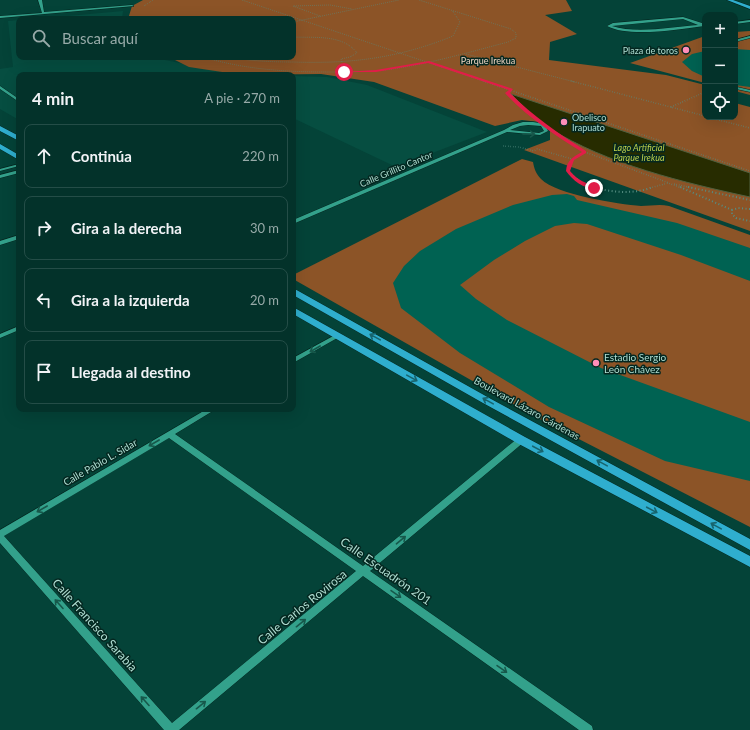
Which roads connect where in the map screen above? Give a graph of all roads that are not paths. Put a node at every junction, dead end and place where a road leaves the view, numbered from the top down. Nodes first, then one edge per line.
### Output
1 (40, 0) edge
2 (729, 0) edge
3 (742, 0) edge
4 (750, 3) edge
5 (132, 6) dead end
6 (750, 8) edge
7 (43, 12) junction
8 (0, 16) edge
9 (750, 21) edge
10 (738, 22) edge
11 (704, 25) edge
12 (750, 38) edge
13 (738, 41) edge
14 (738, 41) edge
15 (750, 42) edge
16 (0, 87) edge
17 (738, 88) edge
18 (750, 91) edge
19 (16, 99) edge
20 (0, 128) edge
21 (506, 132) junction
22 (16, 137) edge
23 (0, 146) edge
24 (16, 156) edge
25 (16, 165) edge
26 (0, 170) edge
27 (16, 172) edge
28 (0, 176) edge
29 (296, 221) edge
30 (16, 238) edge
31 (0, 243) edge
32 (296, 293) edge
33 (296, 312) edge
34 (16, 329) edge
35 (0, 336) edge
36 (337, 336) junction
37 (296, 360) edge
38 (207, 412) edge
39 (169, 434) junction
40 (521, 440) junction
41 (0, 534) edge
42 (0, 537) edge
43 (750, 545) edge
44 (750, 562) edge
45 (364, 572) junction
46 (171, 730) edge
47 (588, 730) edge

1 - 7 street
2 - 6 main road
3 - 4 main road
5 - 7 street
7 - 8 street
9 - 10 street
11 - 11 street
12 - 13 street
14 - 15 street
16 - 19 street
17 - 18 street
20 - 22 main road
21 -> 21 street, Calle Grillito Cantor
21 - 29 street, Calle Grillito Cantor
23 - 24 main road
25 - 26 street
27 - 28 street
30 - 31 street
43 -> 32 main road, Boulevard Lázaro Cárdenas
33 - 36 main road
34 - 35 street
36 -> 37 street
36 -> 40 main road
38 - 39 street, Calle Pablo L. Sidar
39 -> 41 street, Calle Pablo L. Sidar
39 - 45 street, Calle Escuadrón 201
40 -> 44 main road
45 -> 40 street, Calle Carlos Rovirosa
46 -> 42 street, Calle Francisco Sarabia
46 -> 45 street, Calle Carlos Rovirosa
45 -> 47 street, Calle Escuadrón 201

